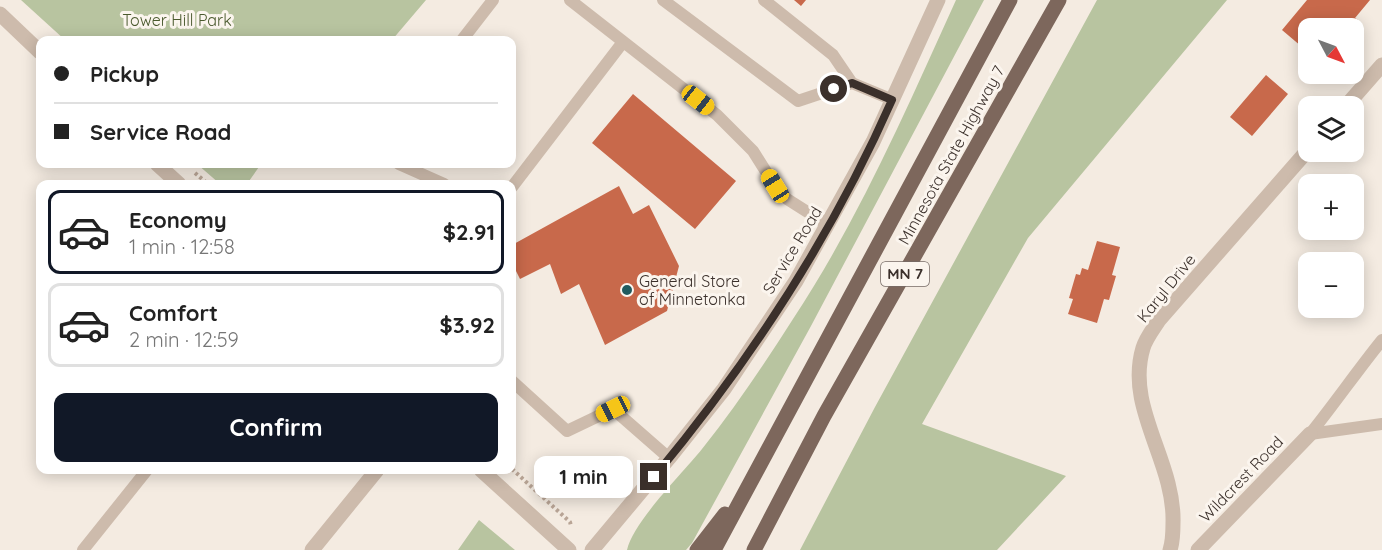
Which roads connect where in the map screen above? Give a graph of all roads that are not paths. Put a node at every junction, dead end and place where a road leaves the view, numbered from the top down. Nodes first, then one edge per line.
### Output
1 (493, 0) edge
2 (570, 0) edge
3 (663, 0) edge
4 (764, 0) edge
5 (938, 0) edge
6 (1010, 0) edge
7 (1059, 0) edge
8 (0, 14) edge
9 (465, 36) edge
10 (623, 42) junction
11 (36, 48) edge
12 (1382, 65) edge
13 (852, 83) junction
14 (1355, 96) edge
15 (892, 100) junction
16 (1298, 161) edge
17 (161, 168) edge
18 (408, 168) edge
19 (175, 180) edge
20 (435, 180) edge
21 (516, 182) edge
22 (828, 225) junction
23 (1382, 340) edge
24 (516, 385) edge
25 (1382, 424) edge
26 (1310, 434) junction
27 (669, 458) junction
28 (144, 474) edge
29 (374, 474) edge
30 (485, 474) edge
31 (754, 476) junction
32 (83, 550) edge
33 (312, 550) edge
34 (569, 550) edge
35 (592, 550) edge
36 (697, 550) edge
37 (714, 550) edge
38 (754, 550) edge
39 (1170, 550) edge
40 (1198, 550) edge

1 - 9 lane
2 - 10 lane
3 - 13 lane
4 - 13 lane
5 - 15 street, Service Road
6 - 31 main road, Minnesota State Highway 7 / MN 7
7 - 38 main road, Minnesota State Highway 7 / MN 7
8 - 11 street
10 - 21 lane
10 - 22 lane
12 - 14 street
13 - 15 lane
15 - 22 street, Service Road
16 - 39 street, Karyl Drive
17 - 19 street
18 - 20 lane
22 - 27 street, Service Road
23 - 26 lane
24 - 27 lane
25 - 26 lane
26 - 40 street, Wildcrest Road
27 - 35 street, Service Road
28 - 32 lane
29 - 33 street
30 - 34 street
31 - 36 main road
31 - 37 main road, Minnesota State Highway 7 / MN 7

